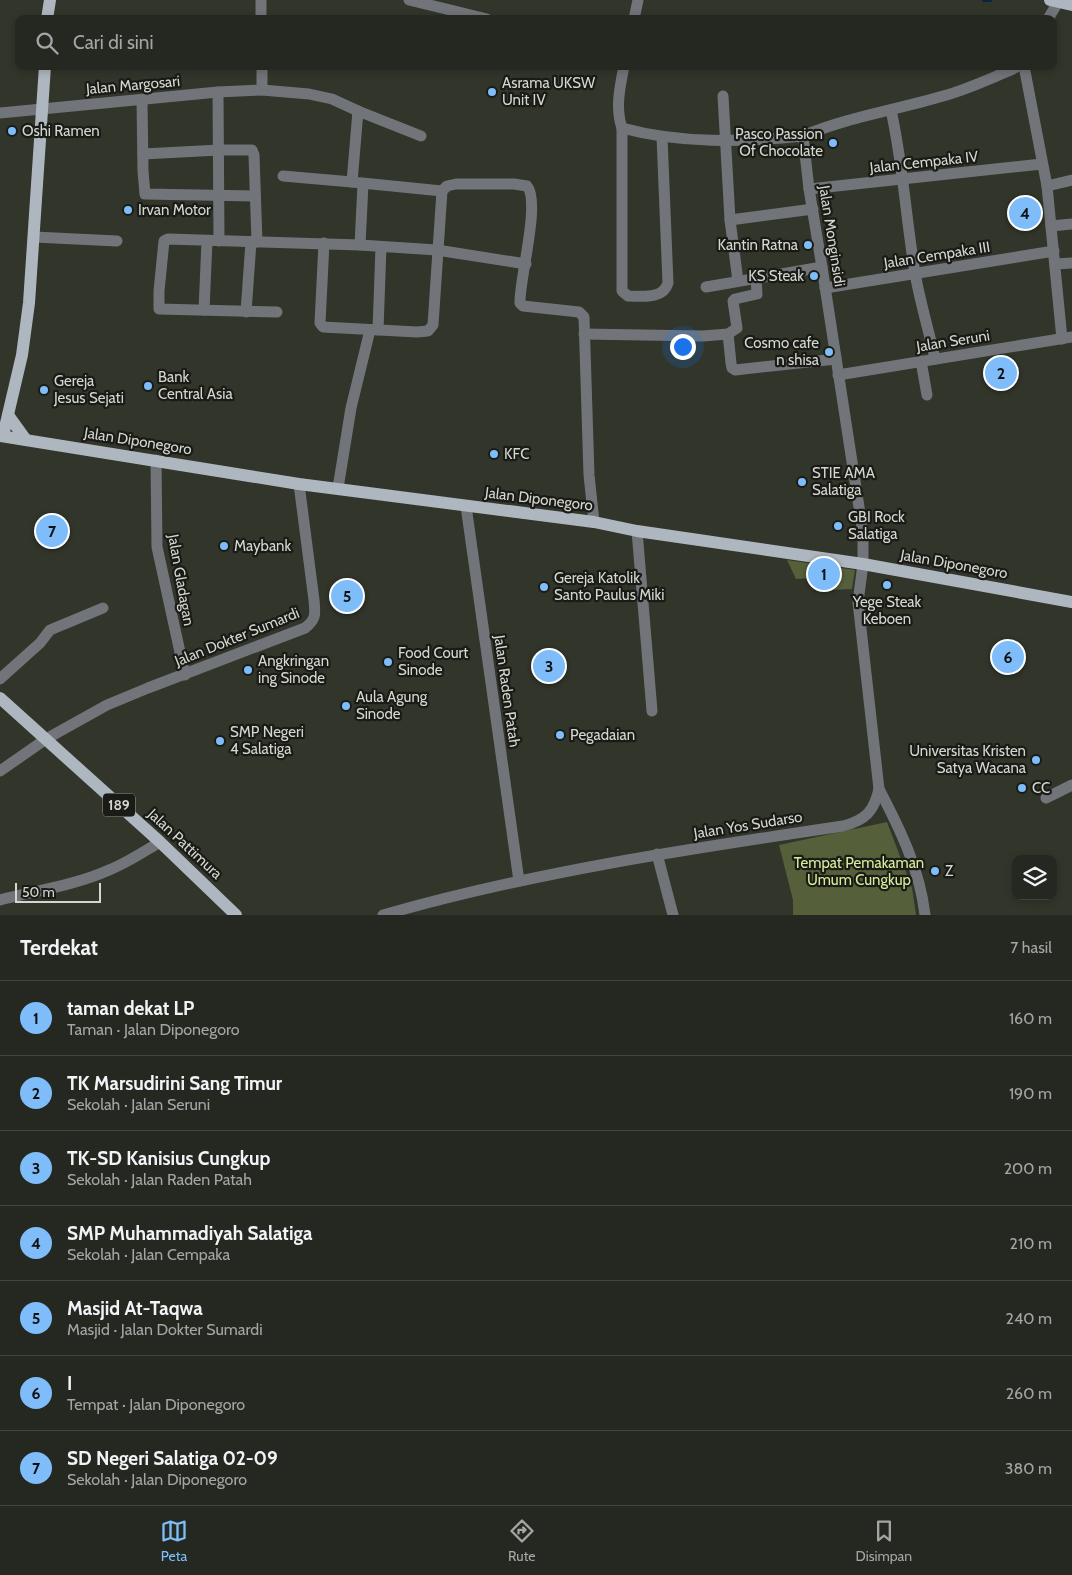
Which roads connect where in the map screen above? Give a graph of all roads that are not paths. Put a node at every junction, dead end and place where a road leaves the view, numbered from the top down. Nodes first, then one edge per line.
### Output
1 (50, 0) edge
2 (261, 0) edge
3 (409, 0) edge
4 (638, 0) edge
5 (1054, 1) edge
6 (1072, 5) edge
7 (48, 15) edge
8 (261, 15) edge
9 (471, 15) edge
10 (635, 15) edge
11 (1049, 15) edge
12 (45, 70) edge
13 (262, 70) edge
14 (623, 70) edge
15 (1009, 70) edge
16 (1025, 70) edge
17 (262, 90) junction
18 (218, 92) junction
19 (723, 96) dead end
20 (142, 100) junction
21 (43, 109) junction
22 (891, 110) junction
23 (358, 111) junction
24 (0, 113) edge
25 (622, 128) junction
26 (421, 136) dead end
27 (803, 136) junction
28 (662, 137) junction
29 (725, 140) junction
30 (219, 150) junction
31 (143, 154) junction
32 (1042, 164) junction
33 (282, 176) dead end
34 (904, 179) junction
35 (1072, 180) edge
36 (357, 183) junction
37 (1047, 186) junction
38 (809, 189) junction
39 (442, 191) junction
40 (219, 196) junction
41 (255, 196) junction
42 (813, 209) junction
43 (730, 220) junction
44 (1072, 224) edge
45 (1051, 226) junction
46 (34, 237) junction
47 (117, 241) dead end
48 (213, 241) junction
49 (254, 242) junction
50 (324, 243) junction
51 (360, 245) junction
52 (381, 247) junction
53 (437, 250) junction
54 (1054, 252) junction
55 (1072, 263) edge
56 (526, 264) junction
57 (1055, 264) junction
58 (822, 267) junction
59 (915, 273) junction
60 (756, 278) junction
61 (738, 281) junction
62 (706, 287) dead end
63 (825, 288) junction
64 (204, 310) junction
65 (246, 312) junction
66 (277, 312) dead end
67 (374, 330) junction
68 (584, 334) junction
69 (728, 334) junction
70 (1067, 338) edge
71 (836, 359) junction
72 (935, 359) junction
73 (921, 361) junction
74 (838, 375) junction
75 (928, 395) dead end
76 (6, 412) edge
77 (2, 436) edge
78 (26, 440) junction
79 (156, 460) junction
80 (299, 484) junction
81 (338, 488) junction
82 (466, 506) junction
83 (594, 522) junction
84 (636, 531) junction
85 (863, 564) junction
86 (1072, 602) edge
87 (103, 608) dead end
88 (184, 674) junction
89 (0, 679) edge
90 (0, 698) edge
91 (652, 711) dead end
92 (46, 739) junction
93 (0, 771) edge
94 (1072, 785) edge
95 (879, 789) junction
96 (1046, 798) dead end
97 (160, 842) junction
98 (657, 854) junction
99 (519, 881) junction
100 (0, 900) edge
101 (236, 915) edge
102 (382, 915) edge
103 (673, 915) edge
104 (925, 915) edge

1 - 7 main road
2 - 8 street
3 - 9 street
4 - 10 street
5 - 6 main road
5 - 11 street
12 - 21 main road
13 - 17 street
14 - 25 street
15 - 22 street
16 - 32 street
17 - 18 street, Jalan Margosari
17 - 23 street, Jalan Margosari
18 - 20 street, Jalan Margosari
18 - 30 street
19 - 29 street
20 - 21 street, Jalan Margosari
20 - 31 street
21 - 24 street, Jalan Margosari
21 - 46 main road
22 - 27 street
22 - 34 street
23 - 26 street, Jalan Margosari
23 - 36 street
25 - 28 street
25 - 28 street
27 - 29 street
27 - 38 street, Jalan Monginsidi
28 - 29 street
29 - 43 street
30 - 31 street
30 - 40 street
30 - 41 street
31 - 40 street
32 - 34 street, Jalan Cempaka IV
32 - 37 street
33 - 36 street
34 - 38 street, Jalan Cempaka IV
34 - 59 street
35 - 37 street
36 - 39 street
36 - 51 street
37 - 45 street
38 - 42 street, Jalan Monginsidi
39 - 53 street
39 - 56 street
40 - 41 street
40 - 48 street
41 - 49 street
42 - 43 street
42 - 58 street, Jalan Monginsidi
43 - 61 street
44 - 45 street
45 - 54 street
46 - 47 street
46 - 76 main road
48 - 49 street
48 - 64 street
48 - 64 street
49 - 50 street
49 - 65 street
50 - 51 street
50 - 67 street
51 - 52 street
52 - 53 street
52 - 67 street
53 - 56 street
53 - 67 street
54 - 57 street
54 - 59 street, Jalan Cempaka III
55 - 57 street
56 - 68 street
57 - 70 street
58 - 60 street
58 - 63 street, Jalan Monginsidi
59 - 63 street, Jalan Cempaka III
59 - 72 street
60 - 61 street
60 - 69 street
61 - 62 street
63 - 71 street, Jalan Monginsidi
64 - 65 street
65 - 66 street
67 - 81 street
68 - 69 street
68 - 83 street
69 - 71 street
70 - 72 street, Jalan Seruni
71 - 74 street, Jalan Monginsidi
72 - 73 street, Jalan Seruni
73 - 74 street, Jalan Seruni
73 - 75 street
74 - 85 street, Jalan Monginsidi
76 - 77 main road
76 - 78 main road
77 - 78 main road, Jalan Diponegoro
78 - 79 main road, Jalan Diponegoro
79 - 80 main road, Jalan Diponegoro
79 - 88 street, Jalan Gladagan
80 - 81 main road, Jalan Diponegoro
80 - 88 street, Jalan Dokter Sumardi
81 - 82 main road, Jalan Diponegoro
82 - 83 main road, Jalan Diponegoro
82 - 99 street, Jalan Raden Patah
83 - 84 main road, Jalan Diponegoro
84 - 85 main road, Jalan Diponegoro
84 - 91 street
85 - 86 main road, Jalan Diponegoro
85 - 95 street, Jalan Yos Sudarso
87 - 89 street
88 - 92 street, Jalan Dokter Sumardi
90 - 92 main road, Jalan Pattimura / 189
92 - 93 street, Jalan Dokter Sumardi
92 - 97 main road, Jalan Pattimura / 189
94 - 96 street
95 - 98 street, Jalan Yos Sudarso
95 - 104 street
97 - 100 street
97 - 101 main road, Jalan Pattimura / 189
98 - 99 street, Jalan Yos Sudarso
98 - 103 street
99 - 102 street, Jalan Yos Sudarso

